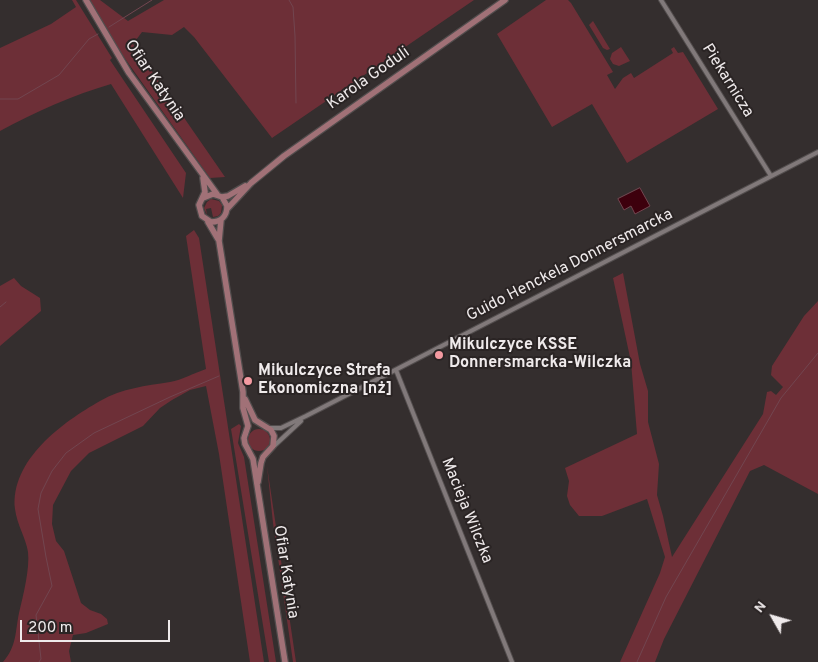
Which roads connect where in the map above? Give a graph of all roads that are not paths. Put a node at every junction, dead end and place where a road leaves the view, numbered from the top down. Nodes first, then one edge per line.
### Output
1 (86, 0) edge
2 (505, 0) edge
3 (661, 0) edge
4 (818, 152) edge
5 (202, 176) junction
6 (772, 176) junction
7 (251, 183) junction
8 (219, 195) junction
9 (203, 198) junction
10 (227, 209) junction
11 (221, 220) junction
12 (208, 221) junction
13 (219, 241) junction
14 (396, 370) junction
15 (243, 392) junction
16 (306, 416) junction
17 (265, 426) junction
18 (246, 434) junction
19 (273, 446) junction
20 (250, 452) junction
21 (266, 454) junction
22 (258, 487) junction
23 (285, 662) edge
24 (512, 662) edge

1 - 5 street, Ofiar Katynia
2 - 7 street, Karola Goduli
3 - 6 street, Piekarnicza
4 - 6 street, Guido Henckela Donnersmarcka
5 - 8 street, Ofiar Katynia
5 - 9 street
6 - 14 street, Guido Henckela Donnersmarcka
7 - 8 street, Karola Goduli
7 - 10 street, Karola Goduli
8 - 9 street
8 - 10 street
9 - 12 street
10 - 11 street
11 - 12 street
11 - 13 street, Ofiar Katynia
12 - 13 street, Ofiar Katynia
13 - 15 street, Ofiar Katynia
14 - 16 street, Guido Henckela Donnersmarcka
14 - 24 street, Macieja Wilczka
15 - 17 street, Ofiar Katynia
15 - 18 street, Ofiar Katynia
16 - 17 street, Guido Henckela Donnersmarcka
16 - 19 street, Guido Henckela Donnersmarcka
17 - 18 street
17 - 19 street, Ofiar Katynia
18 - 20 street, Ofiar Katynia
19 - 21 street, Ofiar Katynia
20 - 21 street
20 - 22 street, Ofiar Katynia
21 - 22 street, Ofiar Katynia
22 - 23 street, Ofiar Katynia

